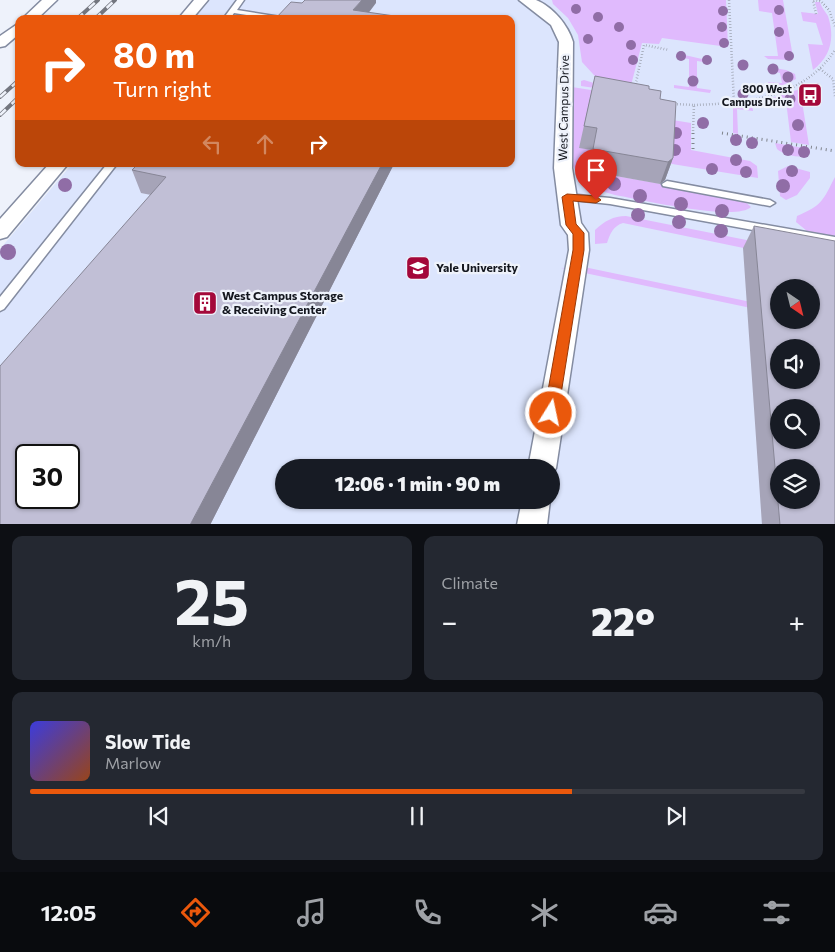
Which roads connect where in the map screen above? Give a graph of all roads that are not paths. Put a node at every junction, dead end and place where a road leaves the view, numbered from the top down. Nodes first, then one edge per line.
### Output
1 (50, 0) edge
2 (201, 0) edge
3 (240, 0) edge
4 (526, 0) edge
5 (232, 12) junction
6 (33, 15) edge
7 (188, 15) edge
8 (229, 15) edge
9 (257, 15) edge
10 (15, 30) edge
11 (0, 43) edge
12 (56, 167) edge
13 (110, 167) edge
14 (667, 184) edge
15 (567, 197) junction
16 (770, 203) dead end
17 (0, 232) edge
18 (835, 241) edge
19 (0, 306) edge
20 (543, 459) edge
21 (534, 509) edge
22 (532, 524) edge

1 - 6 street
2 - 7 street
3 - 5 lane
4 - 15 street, West Campus Drive
5 - 8 lane
5 - 9 lane
10 - 11 street
12 - 17 street
13 - 19 lane
14 - 16 lane
15 - 18 lane
15 - 20 street, West Campus Drive
21 - 22 street

